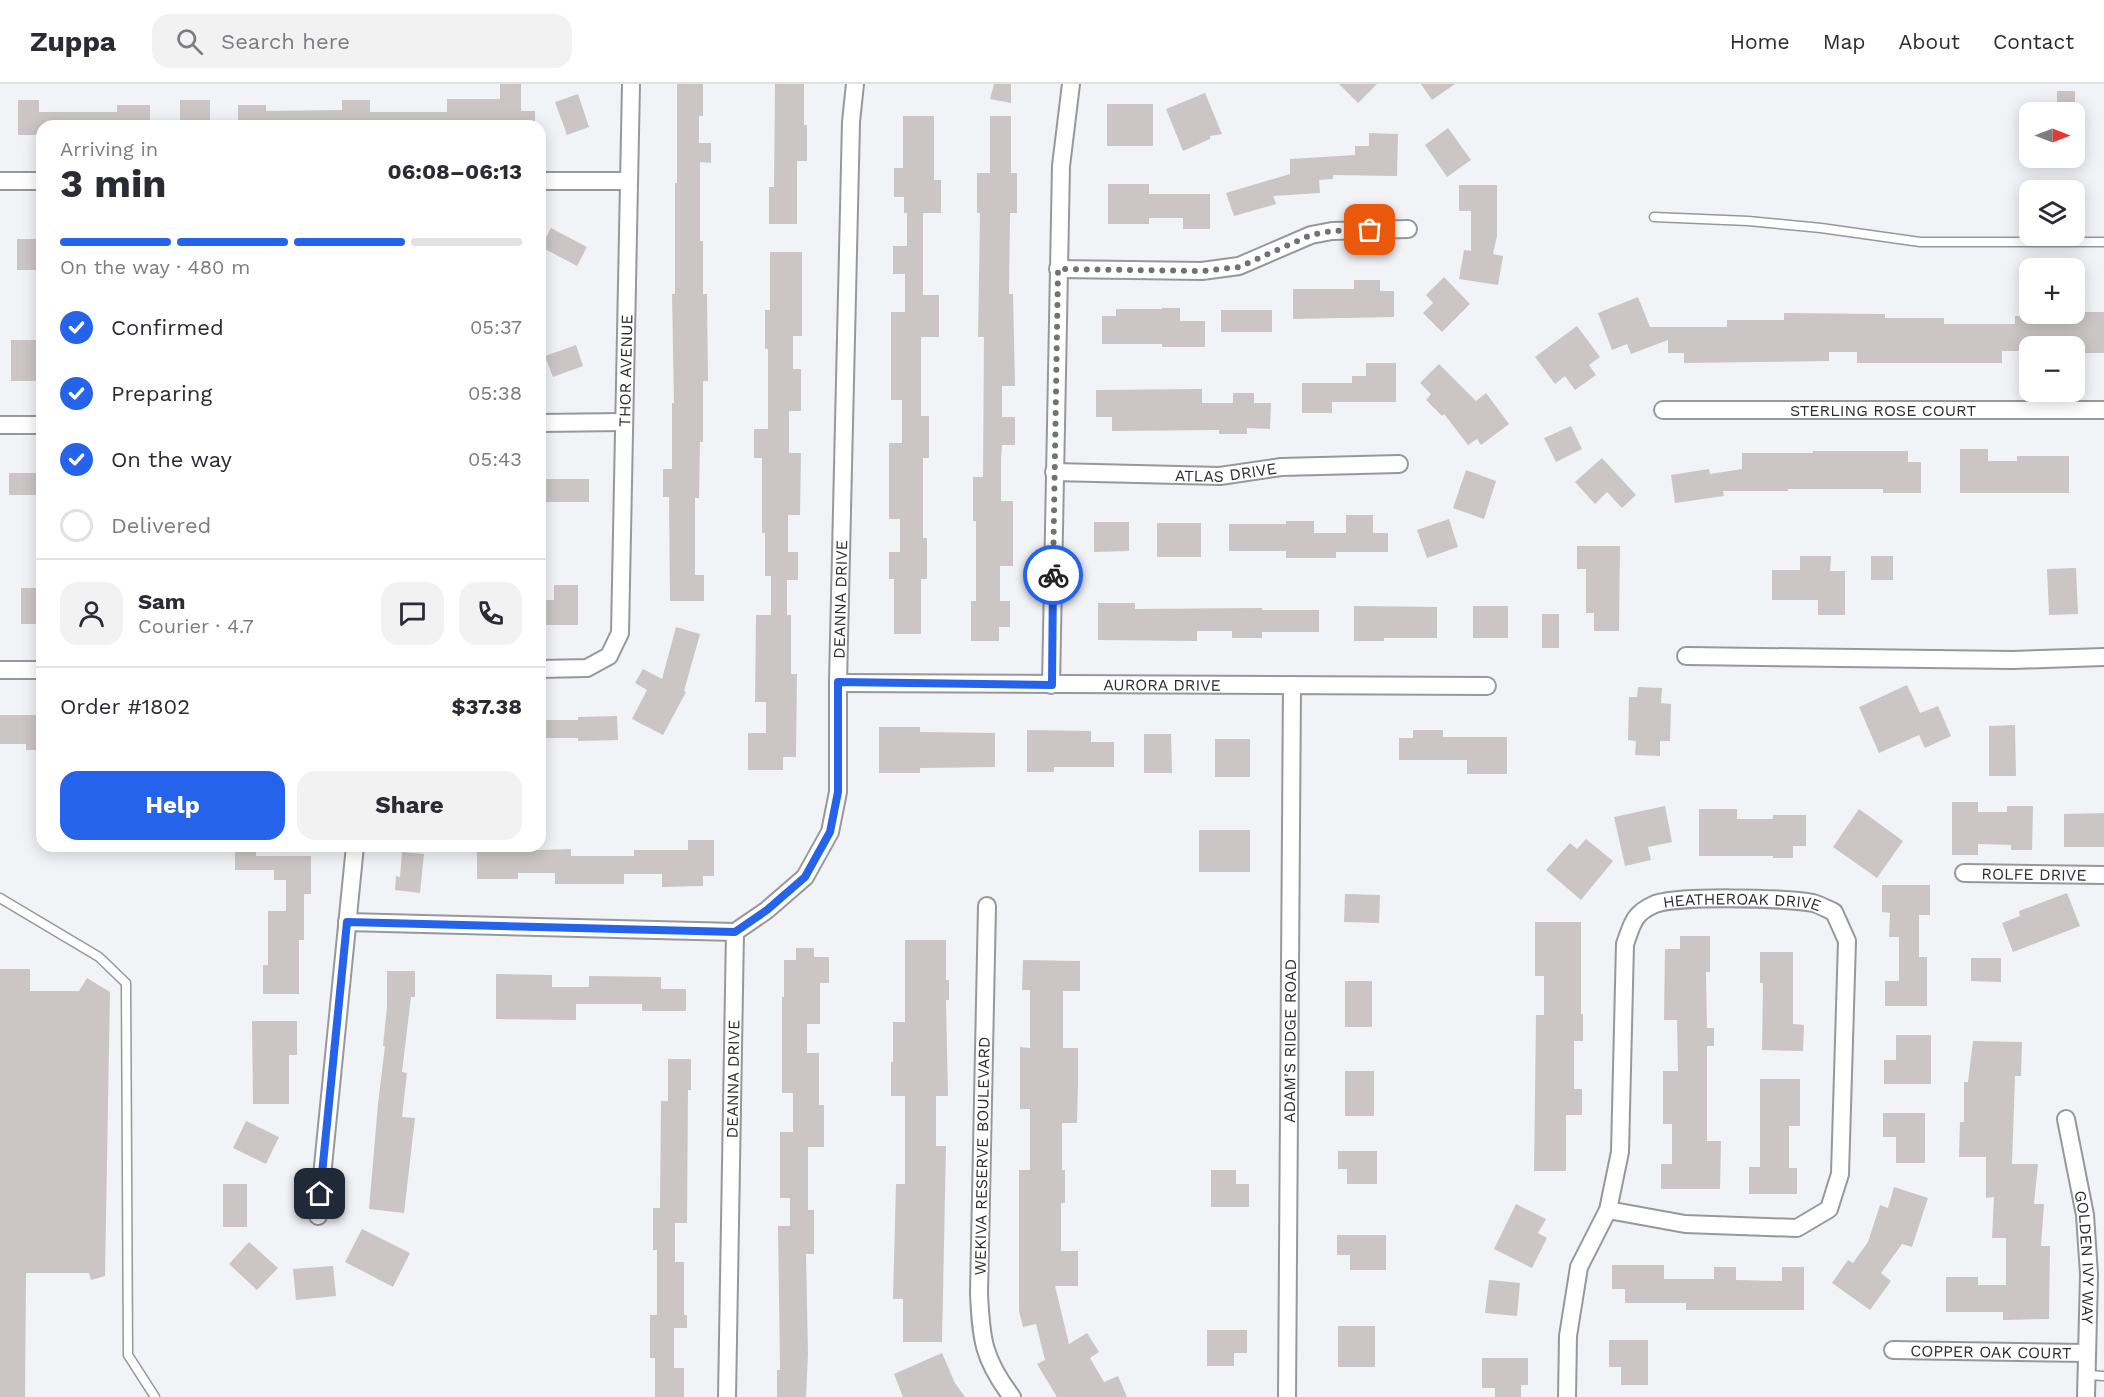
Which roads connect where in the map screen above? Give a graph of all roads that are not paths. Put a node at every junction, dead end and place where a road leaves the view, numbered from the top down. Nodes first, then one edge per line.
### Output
1 (631, 84) edge
2 (855, 84) edge
3 (1071, 84) edge
4 (0, 181) edge
5 (36, 181) edge
6 (546, 181) edge
7 (629, 181) junction
8 (1654, 217) dead end
9 (1408, 229) dead end
10 (2104, 242) edge
11 (1058, 269) junction
12 (1663, 410) dead end
13 (2104, 410) edge
14 (624, 422) junction
15 (546, 423) edge
16 (0, 425) edge
17 (36, 425) edge
18 (1399, 464) dead end
19 (1054, 472) junction
20 (1686, 656) dead end
21 (2104, 657) edge
22 (36, 669) edge
23 (546, 669) edge
24 (0, 670) edge
25 (838, 682) junction
26 (1052, 685) junction
27 (1292, 686) junction
28 (1487, 686) dead end
29 (354, 852) edge
30 (1964, 873) dead end
31 (2104, 875) edge
32 (0, 898) edge
33 (987, 906) dead end
34 (347, 922) junction
35 (735, 932) junction
36 (2066, 1119) dead end
37 (1608, 1210) junction
38 (318, 1216) dead end
39 (1893, 1350) dead end
40 (2087, 1353) junction
41 (2086, 1376) junction
42 (2104, 1376) edge
43 (155, 1397) edge
44 (727, 1397) edge
45 (1012, 1397) edge
46 (1287, 1397) edge
47 (1567, 1397) edge
48 (2086, 1397) edge

1 - 7 street, THOR AVENUE
2 - 25 street, DEANNA DRIVE
3 - 11 street
4 - 5 street
6 - 7 street
7 - 14 street, THOR AVENUE
8 - 10 lane
9 - 11 street
11 - 19 street
12 - 13 street, STERLING ROSE COURT
14 - 15 street
14 - 23 street, THOR AVENUE
16 - 17 street
18 - 19 street, ATLAS DRIVE
19 - 26 street
20 - 21 street
22 - 24 street
25 - 26 street, AURORA DRIVE
25 - 35 street, DEANNA DRIVE
26 - 27 street, AURORA DRIVE
27 - 28 street, AURORA DRIVE
27 - 46 street, ADAM'S RIDGE ROAD
29 - 34 street
30 - 31 street, ROLFE DRIVE
32 - 43 lane
33 - 45 street, WEKIVA RESERVE BOULEVARD
34 - 35 street
34 - 38 street
35 - 44 street, DEANNA DRIVE
36 - 40 street, GOLDEN IVY WAY
37 - 37 street, HEATHEROAK DRIVE
37 - 47 street, HEATHEROAK DRIVE
39 - 40 street, COPPER OAK COURT
40 - 41 street, GOLDEN IVY WAY
41 - 42 lane
41 - 48 street, GOLDEN IVY WAY

